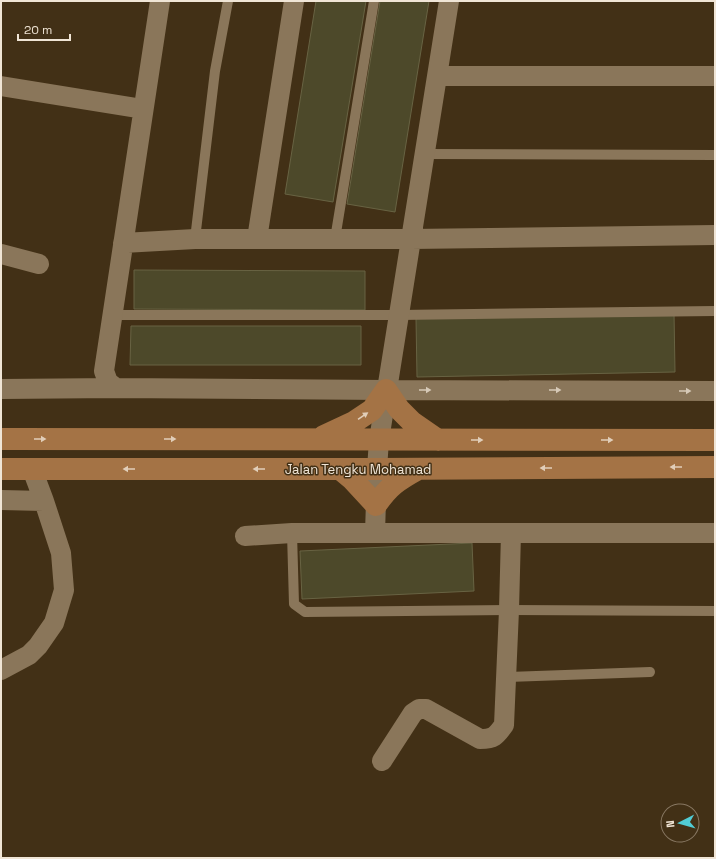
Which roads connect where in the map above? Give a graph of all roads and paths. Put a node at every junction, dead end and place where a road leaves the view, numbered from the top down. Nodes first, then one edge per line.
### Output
1 (160, 1) edge
2 (228, 1) edge
3 (294, 1) edge
4 (374, 1) edge
5 (449, 1) edge
6 (437, 76) junction
7 (715, 76) edge
8 (1, 86) edge
9 (143, 109) junction
10 (425, 154) junction
11 (715, 155) edge
12 (715, 235) edge
13 (195, 239) junction
14 (257, 239) junction
15 (335, 239) junction
16 (411, 239) junction
17 (123, 243) junction
18 (1, 254) edge
19 (39, 264) dead end
20 (715, 311) edge
21 (112, 315) junction
22 (399, 315) junction
23 (116, 388) junction
24 (1, 389) edge
25 (386, 390) junction
26 (715, 390) edge
27 (1, 439) edge
28 (315, 439) junction
29 (379, 440) junction
30 (438, 440) junction
31 (715, 440) edge
32 (715, 467) edge
33 (1, 469) edge
34 (32, 469) junction
35 (340, 469) junction
36 (377, 469) junction
37 (419, 469) junction
38 (1, 500) edge
39 (44, 501) junction
40 (376, 505) junction
41 (292, 533) junction
42 (375, 533) junction
43 (511, 533) junction
44 (715, 533) edge
45 (246, 536) dead end
46 (509, 610) junction
47 (715, 611) edge
48 (1, 670) edge
49 (650, 672) dead end
50 (506, 677) junction
51 (382, 762) dead end

1 - 9 street
2 - 13 lane
3 - 14 street
4 - 15 lane
5 - 6 street
6 - 7 street
6 - 10 street
8 - 9 street
9 - 17 street
10 - 11 lane
10 - 16 street
12 - 16 street
13 - 14 street
13 - 17 street
14 - 15 street
15 - 16 street
16 - 22 street
17 - 21 street
18 - 19 street
20 - 22 lane
21 - 22 lane
21 - 23 street
22 - 25 street
23 - 24 street
23 - 25 street
25 -> 26 street
28 -> 25 main road
25 - 29 street
25 - 30 main road
27 -> 28 main road
28 - 29 main road
29 - 30 main road
29 - 36 street
30 -> 31 main road
32 -> 37 main road, Jalan Tengku Mohamad
33 - 34 main road, Jalan Tengku Mohamad
35 -> 34 main road, Jalan Tengku Mohamad
34 - 39 street
35 - 36 main road, Jalan Tengku Mohamad
35 - 40 main road
36 - 37 main road, Jalan Tengku Mohamad
36 - 40 street
37 - 40 main road
38 - 39 street
39 - 48 street
40 - 42 street
41 - 42 street
41 - 45 street
41 - 46 lane
42 - 43 street
43 - 44 street
43 - 46 street
46 - 47 lane
46 - 50 street
49 - 50 lane
50 - 51 street

